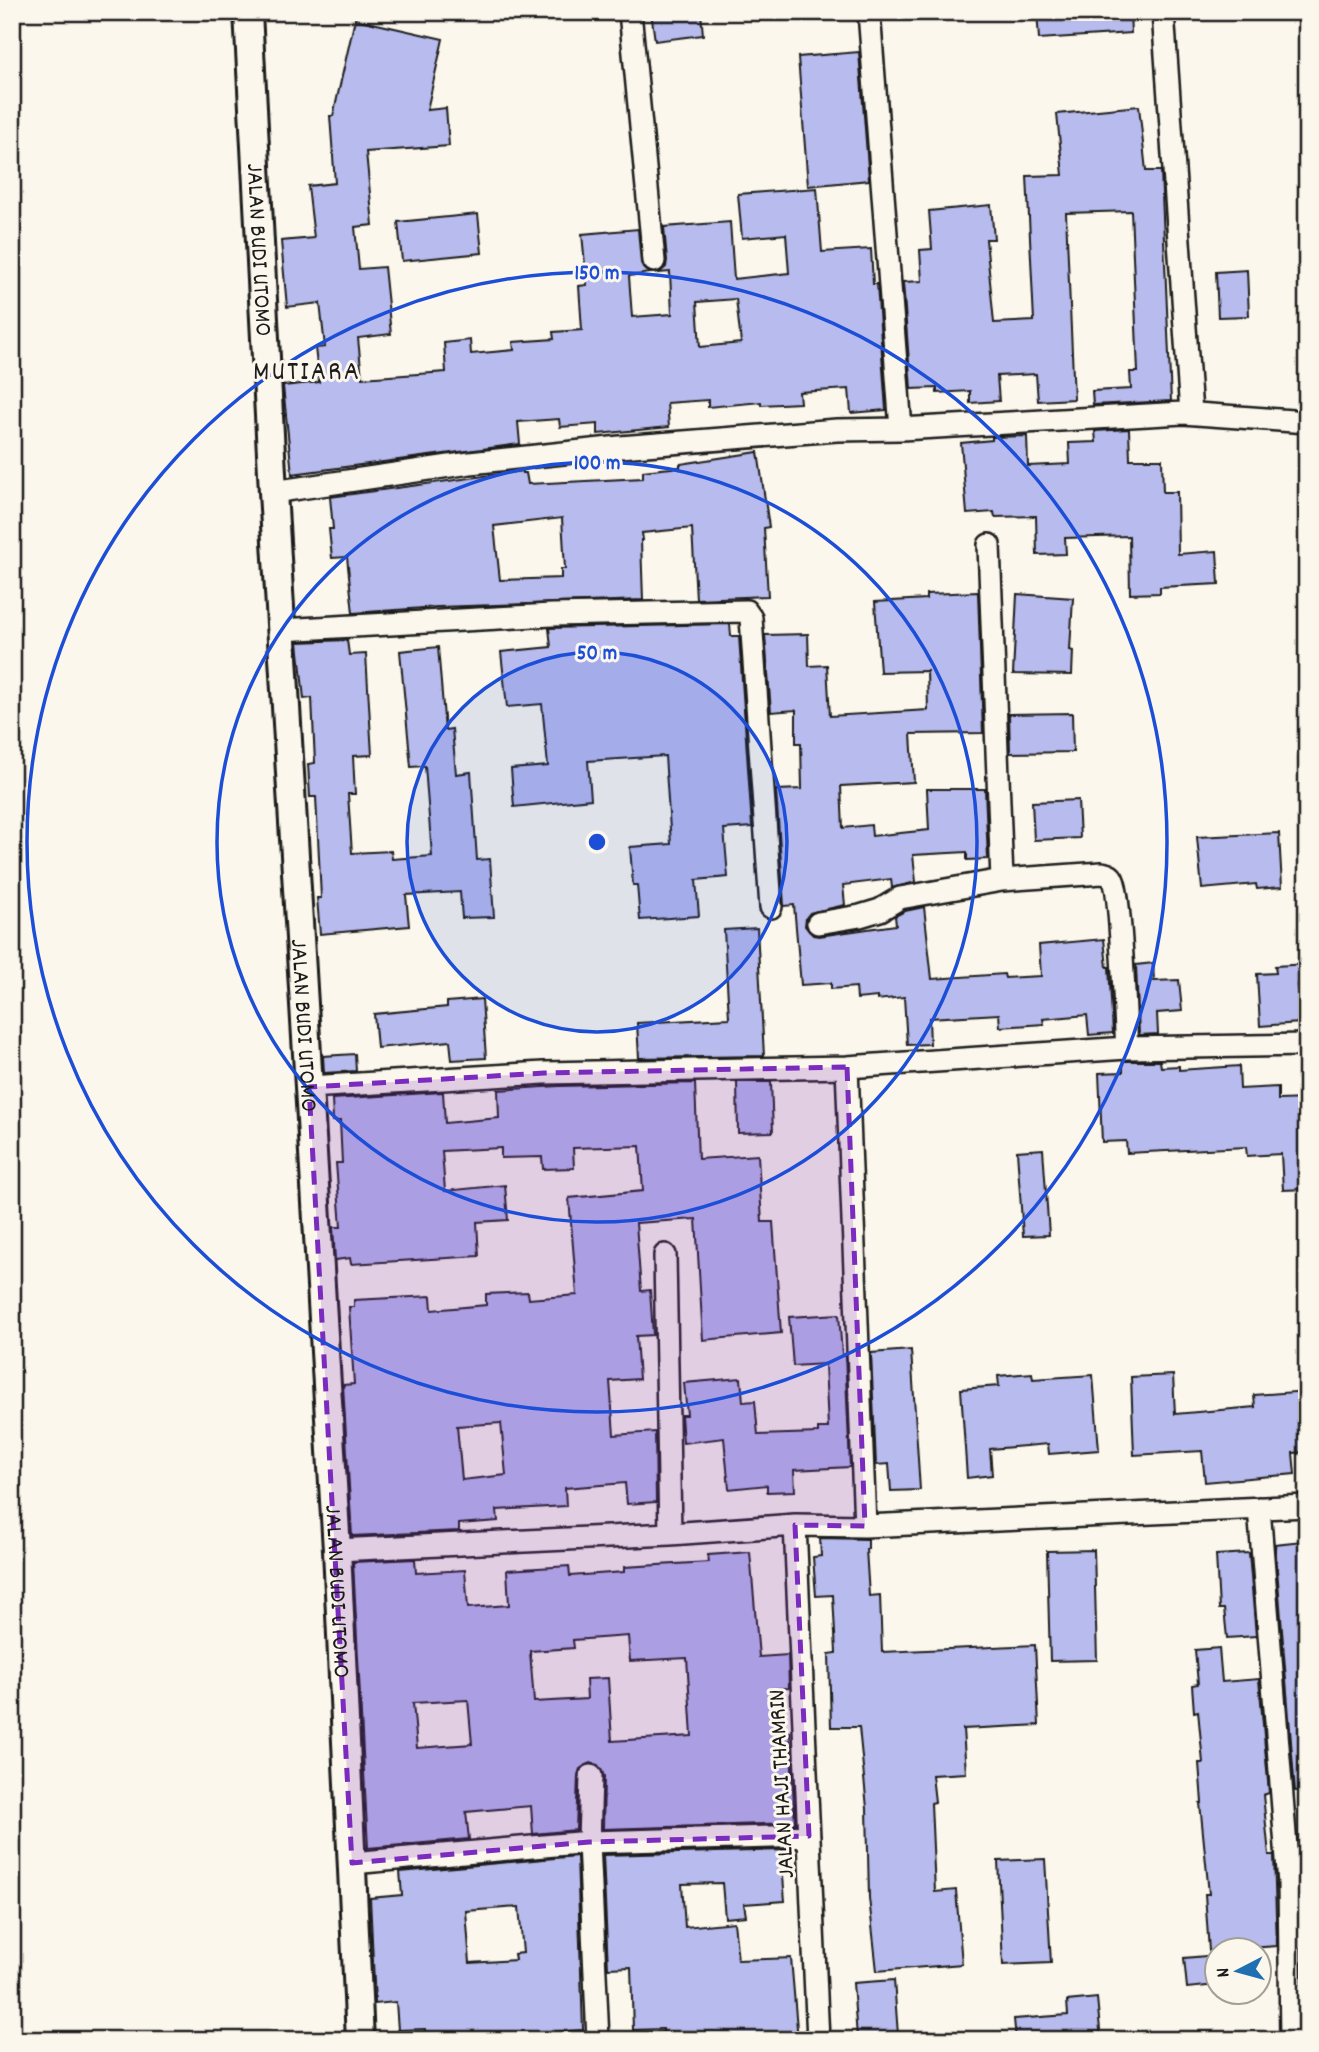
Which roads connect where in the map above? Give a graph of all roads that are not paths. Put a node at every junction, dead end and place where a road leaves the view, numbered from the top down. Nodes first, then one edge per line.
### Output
1 (248, 12) edge
2 (630, 12) edge
3 (869, 12) edge
4 (1163, 12) edge
5 (654, 261) dead end
6 (1191, 413) junction
7 (1307, 422) edge
8 (901, 429) junction
9 (273, 492) junction
10 (989, 545) dead end
11 (281, 631) junction
12 (1002, 880) junction
13 (771, 907) dead end
14 (818, 923) dead end
15 (1307, 1045) edge
16 (1127, 1048) junction
17 (847, 1067) junction
18 (309, 1087) junction
19 (666, 1255) dead end
20 (1307, 1506) edge
21 (1259, 1508) junction
22 (794, 1525) junction
23 (865, 1526) junction
24 (670, 1534) junction
25 (337, 1550) junction
26 (591, 1776) dead end
27 (808, 1836) junction
28 (589, 1842) junction
29 (352, 1863) junction
30 (360, 2040) edge
31 (598, 2040) edge
32 (818, 2040) edge
33 (1291, 2040) edge

1 - 9 street, JALAN BUDI UTOMO
2 - 5 street
3 - 8 street
4 - 6 street
6 - 7 street
6 - 8 street
8 - 9 street
9 - 11 street, JALAN BUDI UTOMO
10 - 12 street
11 - 13 street
11 - 18 street, JALAN BUDI UTOMO
12 - 14 street
12 - 16 street
15 - 16 street
16 - 17 street
17 - 18 street
17 - 23 street
18 - 25 street, JALAN BUDI UTOMO
19 - 24 street
20 - 21 street
21 - 23 street
21 - 33 street
22 - 23 street
22 - 24 street
22 - 27 street, JALAN HAJI THAMRIN
24 - 25 street
25 - 29 street, JALAN BUDI UTOMO
26 - 28 street
27 - 28 street
27 - 32 street, JALAN HAJI THAMRIN
28 - 29 street
28 - 31 street
29 - 30 street, JALAN BUDI UTOMO

